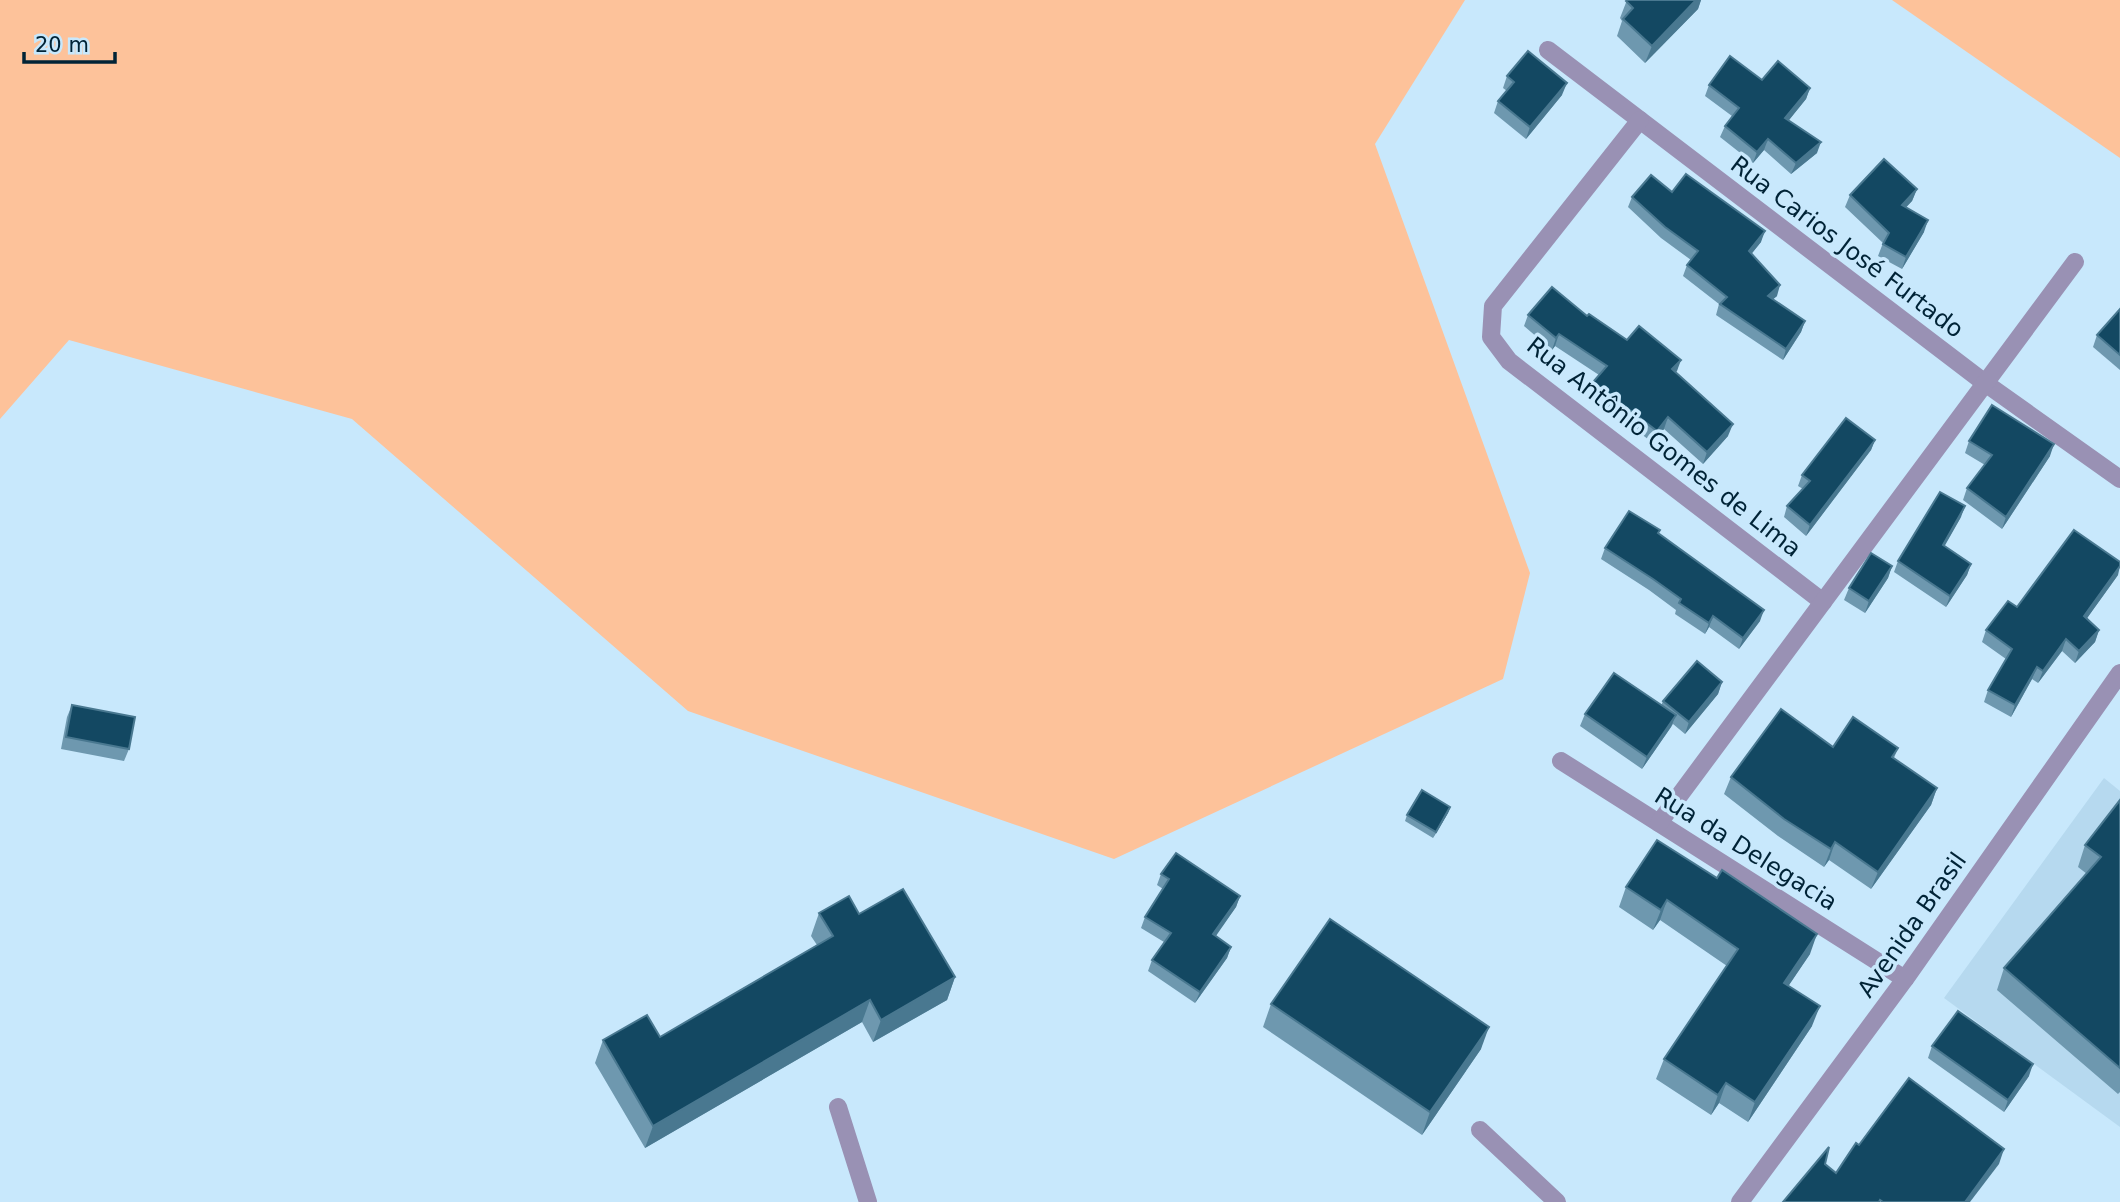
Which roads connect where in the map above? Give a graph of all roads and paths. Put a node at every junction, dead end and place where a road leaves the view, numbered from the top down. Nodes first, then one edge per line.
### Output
1 (1548, 50) dead end
2 (1640, 120) junction
3 (2075, 262) dead end
4 (1985, 383) junction
5 (2120, 479) edge
6 (1823, 602) junction
7 (2120, 673) edge
8 (1561, 761) dead end
9 (1659, 823) junction
10 (1905, 979) junction
11 (838, 1107) dead end
12 (1480, 1130) dead end
13 (868, 1202) edge
14 (1557, 1202) edge
15 (1740, 1202) edge

1 - 2 street, Rua Carios José Furtado
2 - 4 street, Rua Carios José Furtado
2 - 6 street, Rua Antônio Gomes de Lima
3 - 4 street
4 - 5 street, Rua Carios José Furtado
4 - 6 street
6 - 9 street
7 - 10 street, Avenida Brasil
8 - 9 street, Rua da Delegacia
9 - 10 street, Rua da Delegacia
10 - 15 street, Avenida Brasil
11 - 13 street
12 - 14 street

